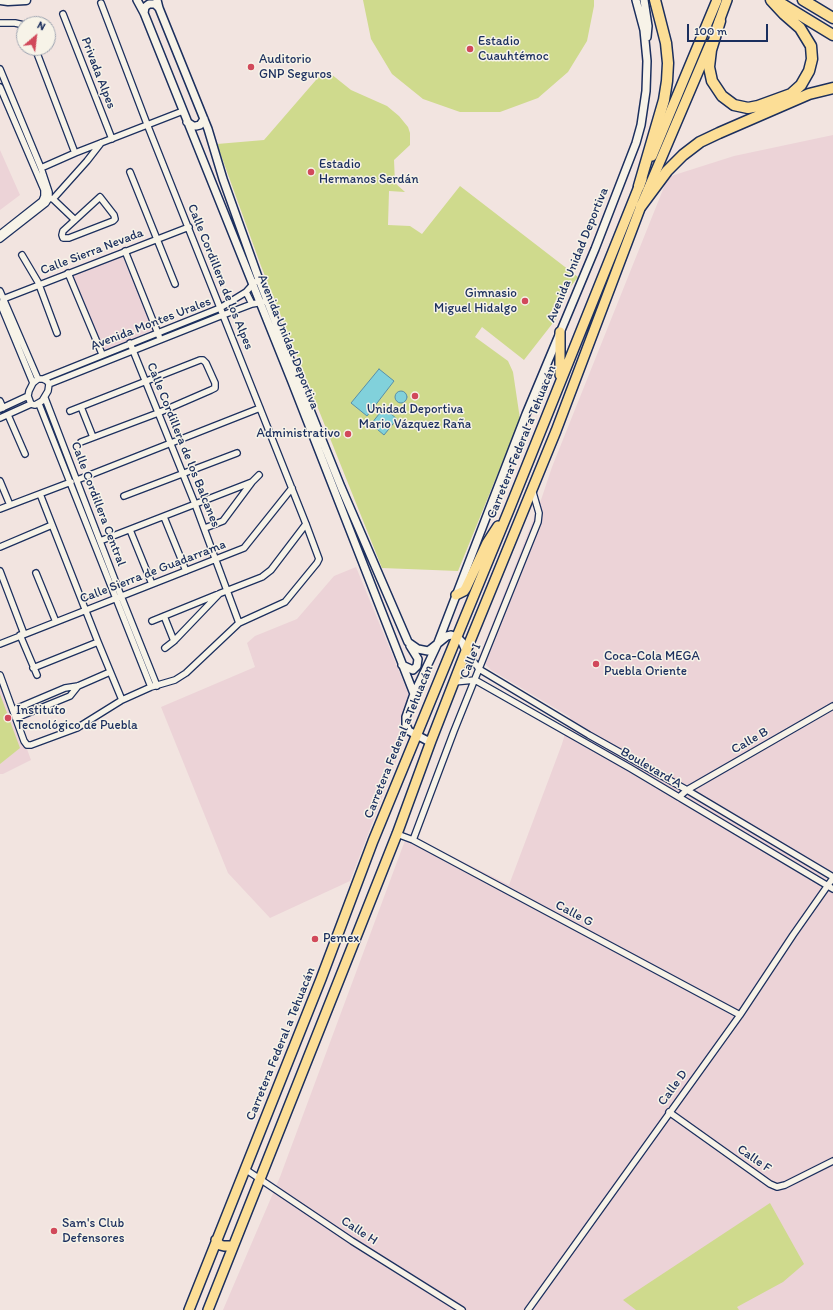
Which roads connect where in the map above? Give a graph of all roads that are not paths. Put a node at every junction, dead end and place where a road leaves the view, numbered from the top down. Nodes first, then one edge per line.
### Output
1 (0, 0) edge
2 (26, 0) edge
3 (137, 0) edge
4 (157, 0) edge
5 (636, 0) edge
6 (644, 0) edge
7 (655, 0) edge
8 (717, 0) edge
9 (727, 0) edge
10 (771, 0) edge
11 (775, 0) edge
12 (803, 0) edge
13 (101, 3) dead end
14 (159, 8) junction
15 (144, 13) junction
16 (63, 14) dead end
17 (833, 18) edge
18 (720, 21) junction
19 (0, 23) edge
20 (16, 23) edge
21 (833, 35) edge
22 (646, 43) junction
23 (38, 56) edge
24 (0, 69) edge
25 (0, 87) edge
26 (833, 88) edge
27 (183, 111) junction
28 (204, 119) junction
29 (187, 122) junction
30 (148, 124) junction
31 (112, 139) junction
32 (101, 143) junction
33 (75, 152) junction
34 (42, 168) junction
35 (130, 172) dead end
36 (639, 186) junction
37 (48, 198) junction
38 (641, 206) junction
39 (75, 220) junction
40 (188, 227) junction
41 (0, 234) edge
42 (0, 239) edge
43 (156, 239) junction
44 (126, 250) junction
45 (22, 255) dead end
46 (68, 273) junction
47 (258, 277) junction
48 (175, 284) dead end
49 (38, 285) junction
50 (252, 285) junction
51 (0, 291) edge
52 (246, 292) junction
53 (2, 301) edge
54 (255, 303) junction
55 (269, 304) junction
56 (220, 308) junction
57 (223, 315) junction
58 (158, 332) junction
59 (560, 332) junction
60 (58, 333) dead end
61 (160, 340) junction
62 (130, 343) junction
63 (133, 351) junction
64 (102, 354) junction
65 (38, 380) junction
66 (145, 382) junction
67 (560, 382) junction
68 (49, 384) junction
69 (28, 396) junction
70 (45, 398) junction
71 (0, 401) edge
72 (31, 404) junction
73 (39, 404) junction
74 (81, 407) junction
75 (260, 408) junction
76 (1, 409) edge
77 (70, 411) dead end
78 (158, 413) junction
79 (8, 415) junction
80 (0, 418) edge
81 (93, 437) junction
82 (81, 442) dead end
83 (171, 443) junction
84 (326, 450) junction
85 (237, 452) dead end
86 (318, 452) junction
87 (24, 454) dead end
88 (334, 470) junction
89 (327, 472) junction
90 (183, 473) junction
91 (260, 475) dead end
92 (0, 481) edge
93 (74, 481) junction
94 (252, 482) junction
95 (292, 488) junction
96 (338, 488) junction
97 (532, 489) junction
98 (40, 494) junction
99 (124, 496) dead end
100 (195, 504) junction
101 (10, 506) junction
102 (0, 509) edge
103 (509, 510) junction
104 (164, 517) junction
105 (306, 524) junction
106 (52, 525) junction
107 (205, 528) junction
108 (130, 530) junction
109 (100, 541) junction
110 (0, 547) edge
111 (216, 559) junction
112 (0, 571) edge
113 (186, 571) junction
114 (36, 573) dead end
115 (152, 584) junction
116 (227, 590) junction
117 (221, 593) junction
118 (456, 595) junction
119 (118, 597) junction
120 (85, 610) junction
121 (164, 616) junction
122 (152, 621) dead end
123 (56, 622) junction
124 (239, 623) junction
125 (22, 634) junction
126 (457, 637) junction
127 (174, 641) junction
128 (98, 642) junction
129 (408, 642) junction
130 (0, 644) edge
131 (437, 645) junction
132 (165, 648) dead end
133 (466, 651) junction
134 (402, 665) junction
135 (33, 668) junction
136 (479, 669) junction
137 (110, 672) junction
138 (0, 675) edge
139 (37, 675) dead end
140 (475, 680) junction
141 (454, 682) junction
142 (78, 686) junction
143 (154, 686) junction
144 (414, 694) junction
145 (122, 700) junction
146 (833, 706) edge
147 (13, 710) junction
148 (16, 718) junction
149 (577, 728) junction
150 (416, 736) junction
151 (572, 736) junction
152 (431, 741) junction
153 (687, 790) junction
154 (679, 797) junction
155 (397, 834) junction
156 (413, 840) junction
157 (833, 878) edge
158 (830, 887) edge
159 (740, 1015) junction
160 (669, 1112) junction
161 (833, 1161) edge
162 (245, 1169) junction
163 (260, 1178) junction
164 (216, 1240) junction
165 (233, 1246) junction
166 (212, 1250) junction
167 (228, 1258) junction
168 (188, 1310) edge
169 (208, 1310) edge
170 (462, 1310) edge
171 (528, 1310) edge

1 - 2 main road
3 - 15 street, Avenida Unidad Deportiva
4 - 14 street, Avenida Unidad Deportiva
5 - 22 street, Avenida Unidad Deportiva
6 - 22 street
7 - 36 highway
8 - 36 main road, Carretera Federal a Tehuacán
9 - 18 main road, Carretera Federal a Tehuacán
10 - 18 highway
11 - 21 highway
12 - 17 highway
13 - 30 street, Calle Cordillera de los Alpes
14 - 15 street
14 - 28 street, Avenida Unidad Deportiva
15 - 27 street, Avenida Unidad Deportiva
16 - 31 street, Privada Alpes
18 - 38 main road, Carretera Federal a Tehuacán
19 - 20 street
22 - 59 street, Avenida Unidad Deportiva
23 - 33 street
24 - 34 street
25 - 37 street
26 - 38 highway
27 - 29 street, Avenida Unidad Deportiva
27 - 30 street
28 - 29 street
28 - 47 street, Avenida Unidad Deportiva
29 - 50 street, Avenida Unidad Deportiva
30 - 31 street
30 - 40 street, Calle Cordillera de los Alpes
31 - 32 street
32 - 33 street
32 - 37 street
33 - 34 street
34 - 37 street
35 - 43 street
36 - 67 main road, Carretera Federal a Tehuacán
37 - 39 street
37 - 41 street
37 - 42 street
38 - 97 main road, Carretera Federal a Tehuacán
39 - 39 street
40 - 43 street, Calle Sierra Nevada
40 - 56 street, Calle Cordillera de los Alpes
43 - 44 street, Calle Sierra Nevada
43 - 48 street
44 - 46 street, Calle Sierra Nevada
44 - 58 street
45 - 49 street
46 - 49 street, Calle Sierra Nevada
46 - 64 street
47 - 50 street, Avenida Montes Urales
47 - 55 street, Avenida Unidad Deportiva
49 - 53 street, Calle Sierra Nevada
49 - 60 street
50 - 52 street, Avenida Montes Urales
50 - 54 street, Avenida Unidad Deportiva
51 - 53 street
52 - 54 street
52 - 56 street, Avenida Montes Urales
53 - 65 street
54 - 55 street, Avenida Montes Urales
54 - 57 street, Avenida Montes Urales
54 - 86 street, Avenida Unidad Deportiva
55 - 84 street, Avenida Unidad Deportiva
56 - 57 street, Calle Cordillera de los Alpes
56 - 58 street, Avenida Montes Urales
57 - 61 street, Avenida Montes Urales
57 - 75 street, Calle Cordillera de los Alpes
58 - 61 street
58 - 62 street, Avenida Montes Urales
59 - 67 main road
59 - 118 street, Avenida Unidad Deportiva
61 - 63 street, Avenida Montes Urales
62 - 63 street, Calle Cordillera de los Balcanes
62 - 64 street, Avenida Montes Urales
63 - 66 street, Calle Cordillera de los Balcanes
63 - 68 street, Avenida Montes Urales
64 - 65 street, Avenida Montes Urales
65 - 68 street
65 - 69 street
66 - 74 street
66 - 78 street, Calle Cordillera de los Balcanes
66 - 78 street
67 - 103 main road, Carretera Federal a Tehuacán
68 - 70 street
69 - 72 street
69 - 76 street
70 - 73 street
70 - 93 street, Calle Cordillera Central
71 - 76 street
72 - 73 street
72 - 79 street
73 - 93 street, Calle Cordillera Central
74 - 77 street
74 - 81 street
75 - 83 street
75 - 95 street, Calle Cordillera de los Alpes
78 - 81 street
78 - 83 street, Calle Cordillera de los Balcanes
79 - 80 street
79 - 87 street
81 - 82 street
83 - 90 street, Calle Cordillera de los Balcanes
83 - 93 street
84 - 86 street
84 - 88 street, Avenida Unidad Deportiva
85 - 90 street
86 - 89 street, Avenida Unidad Deportiva
88 - 89 street
88 - 96 street, Avenida Unidad Deportiva
89 - 96 street, Avenida Unidad Deportiva
90 - 99 street
90 - 100 street, Calle Cordillera de los Balcanes
91 - 94 street
92 - 101 street
93 - 98 street
93 - 109 street, Calle Cordillera Central
93 - 119 street, Calle Cordillera Central
94 - 100 street
94 - 107 street
95 - 105 street, Calle Cordillera de los Alpes
95 - 111 street, Calle Sierra de Guadarrama
96 - 129 street, Avenida Unidad Deportiva
96 - 134 street, Avenida Unidad Deportiva
97 - 133 main road, Carretera Federal a Tehuacán
97 - 136 street, Calle I
98 - 101 street
98 - 106 street
100 - 104 street
100 - 107 street, Calle Cordillera de los Balcanes
101 - 102 street
103 - 118 main road
103 - 126 main road, Carretera Federal a Tehuacán
104 - 108 street
104 - 113 street
105 - 116 street
105 - 124 street, Calle Cordillera de los Alpes
106 - 110 street
106 - 120 street
107 - 111 street, Calle Cordillera de los Balcanes
108 - 109 street
108 - 115 street
109 - 119 street, Calle Cordillera Central
111 - 113 street, Calle Sierra de Guadarrama
111 - 116 street, Calle Cordillera de los Balcanes
112 - 125 street
113 - 115 street, Calle Sierra de Guadarrama
114 - 123 street
115 - 119 street, Calle Sierra de Guadarrama
116 - 117 street
116 - 124 street, Calle Cordillera de los Balcanes
117 - 121 street
117 - 127 street
118 - 131 street, Avenida Unidad Deportiva
119 - 120 street, Calle Sierra de Guadarrama
119 - 143 street, Calle Cordillera Central
120 - 123 street, Calle Sierra de Guadarrama
120 - 128 street
121 - 122 street
121 - 127 street
123 - 125 street, Calle Sierra de Guadarrama
124 - 143 street
125 - 130 street, Calle Sierra de Guadarrama
125 - 135 street
126 - 131 street
126 - 133 street
126 - 150 main road, Carretera Federal a Tehuacán
127 - 132 street
128 - 135 street
128 - 137 street
129 - 131 street
129 - 134 street, Avenida Unidad Deportiva
131 - 144 street, Avenida Unidad Deportiva
133 - 136 street, Boulevard A
133 - 141 main road, Carretera Federal a Tehuacán
134 - 144 street, Avenida Unidad Deportiva
135 - 139 street
136 - 140 street, Calle I
136 - 149 street, Boulevard A
137 - 142 street
137 - 145 street
138 - 147 street
140 - 141 street
140 - 151 street, Boulevard A
140 - 156 street, Calle I
141 - 152 main road, Carretera Federal a Tehuacán
142 - 147 street
142 - 148 street
143 - 145 street
144 - 150 street, Avenida Unidad Deportiva
145 - 148 street
146 - 153 street, Calle B
147 - 148 street
149 - 151 street
149 - 153 street, Boulevard A
150 - 152 street
150 - 162 main road, Carretera Federal a Tehuacán
151 - 154 street, Boulevard A
152 - 155 main road, Carretera Federal a Tehuacán
153 - 154 street, Calle B
153 - 157 street, Boulevard A
154 - 158 street, Boulevard A
155 - 156 street, Calle G
155 - 163 main road, Carretera Federal a Tehuacán
156 - 159 street, Calle G
157 - 158 street, Calle D
158 - 159 street, Calle D
159 - 160 street, Calle D
160 - 161 street, Calle F
160 - 171 street, Calle D
162 - 163 street, Calle H
162 - 164 main road, Carretera Federal a Tehuacán
163 - 165 main road, Carretera Federal a Tehuacán
163 - 170 street, Calle H
164 - 165 main road
164 - 166 main road, Carretera Federal a Tehuacán
165 - 167 main road, Carretera Federal a Tehuacán
166 - 167 main road
166 - 168 main road, Carretera Federal a Tehuacán
167 - 169 main road, Carretera Federal a Tehuacán

